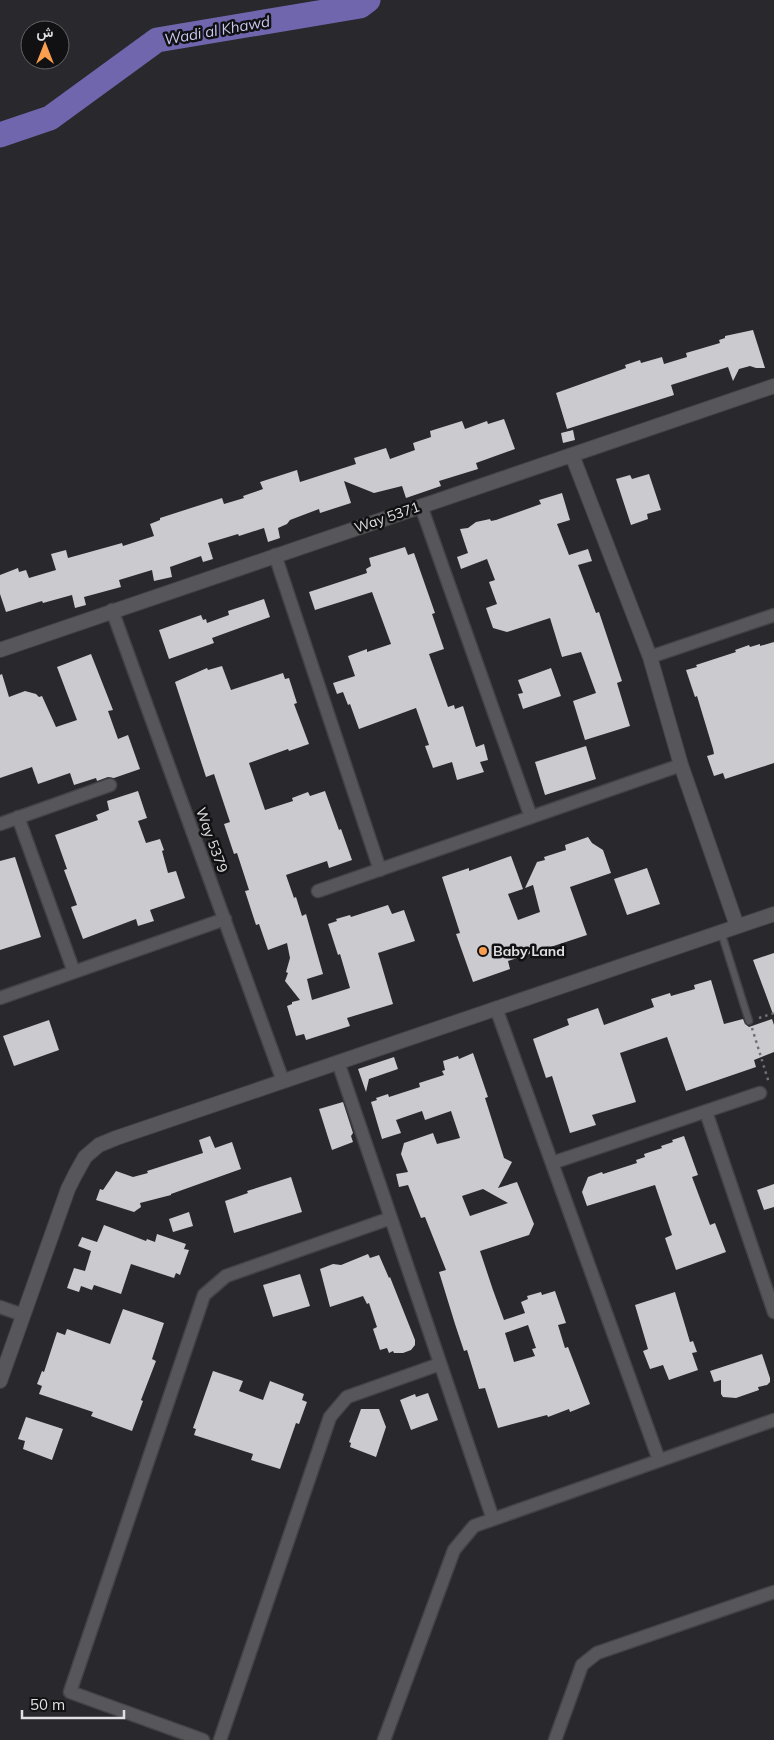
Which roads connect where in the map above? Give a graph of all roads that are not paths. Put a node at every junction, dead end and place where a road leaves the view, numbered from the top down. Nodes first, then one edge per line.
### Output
1 (774, 386) edge
2 (572, 455) junction
3 (421, 506) junction
4 (275, 555) junction
5 (112, 610) junction
6 (774, 615) edge
7 (0, 650) edge
8 (650, 657) junction
9 (682, 765) junction
10 (110, 785) dead end
11 (18, 818) junction
12 (531, 818) junction
13 (0, 824) edge
14 (380, 870) junction
15 (318, 891) dead end
16 (774, 914) edge
17 (225, 919) junction
18 (737, 926) junction
19 (721, 932) junction
20 (74, 972) junction
21 (0, 998) edge
22 (496, 1008) junction
23 (749, 1021) road end
24 (338, 1062) junction
25 (282, 1081) junction
26 (760, 1093) road end
27 (706, 1112) junction
28 (552, 1163) junction
29 (390, 1218) junction
30 (0, 1307) edge
31 (774, 1312) edge
32 (23, 1315) junction
33 (440, 1364) junction
34 (0, 1381) edge
35 (774, 1420) edge
36 (659, 1460) junction
37 (493, 1519) junction
38 (774, 1592) edge
39 (203, 1740) edge
40 (220, 1740) edge
41 (384, 1740) edge
42 (555, 1740) edge

1 - 2 street, Way 5371
2 - 3 street, Way 5371
2 - 8 street
3 - 4 street, Way 5371
3 - 12 street
4 - 5 street, Way 5371
4 - 14 street
5 - 7 street, Way 5371
5 - 17 street, Way 5379
6 - 8 street
8 - 9 street
9 - 12 street
9 - 18 street
10 - 11 street
11 - 13 street
11 - 20 street
12 - 14 street
14 - 15 street
16 - 18 street
17 - 20 street
17 - 25 street, Way 5379
18 - 19 street
19 - 22 street
19 - 23 lane
20 - 21 street
22 - 24 street
22 - 28 street
24 - 25 street
24 - 29 street
25 - 32 street
26 - 27 street
27 - 28 street
27 - 31 street
28 - 36 street
29 - 33 street
29 - 39 street
30 - 32 street
32 - 34 street
33 - 37 street
33 - 40 street
35 - 36 street
36 - 37 street
37 - 41 street
38 - 42 street

